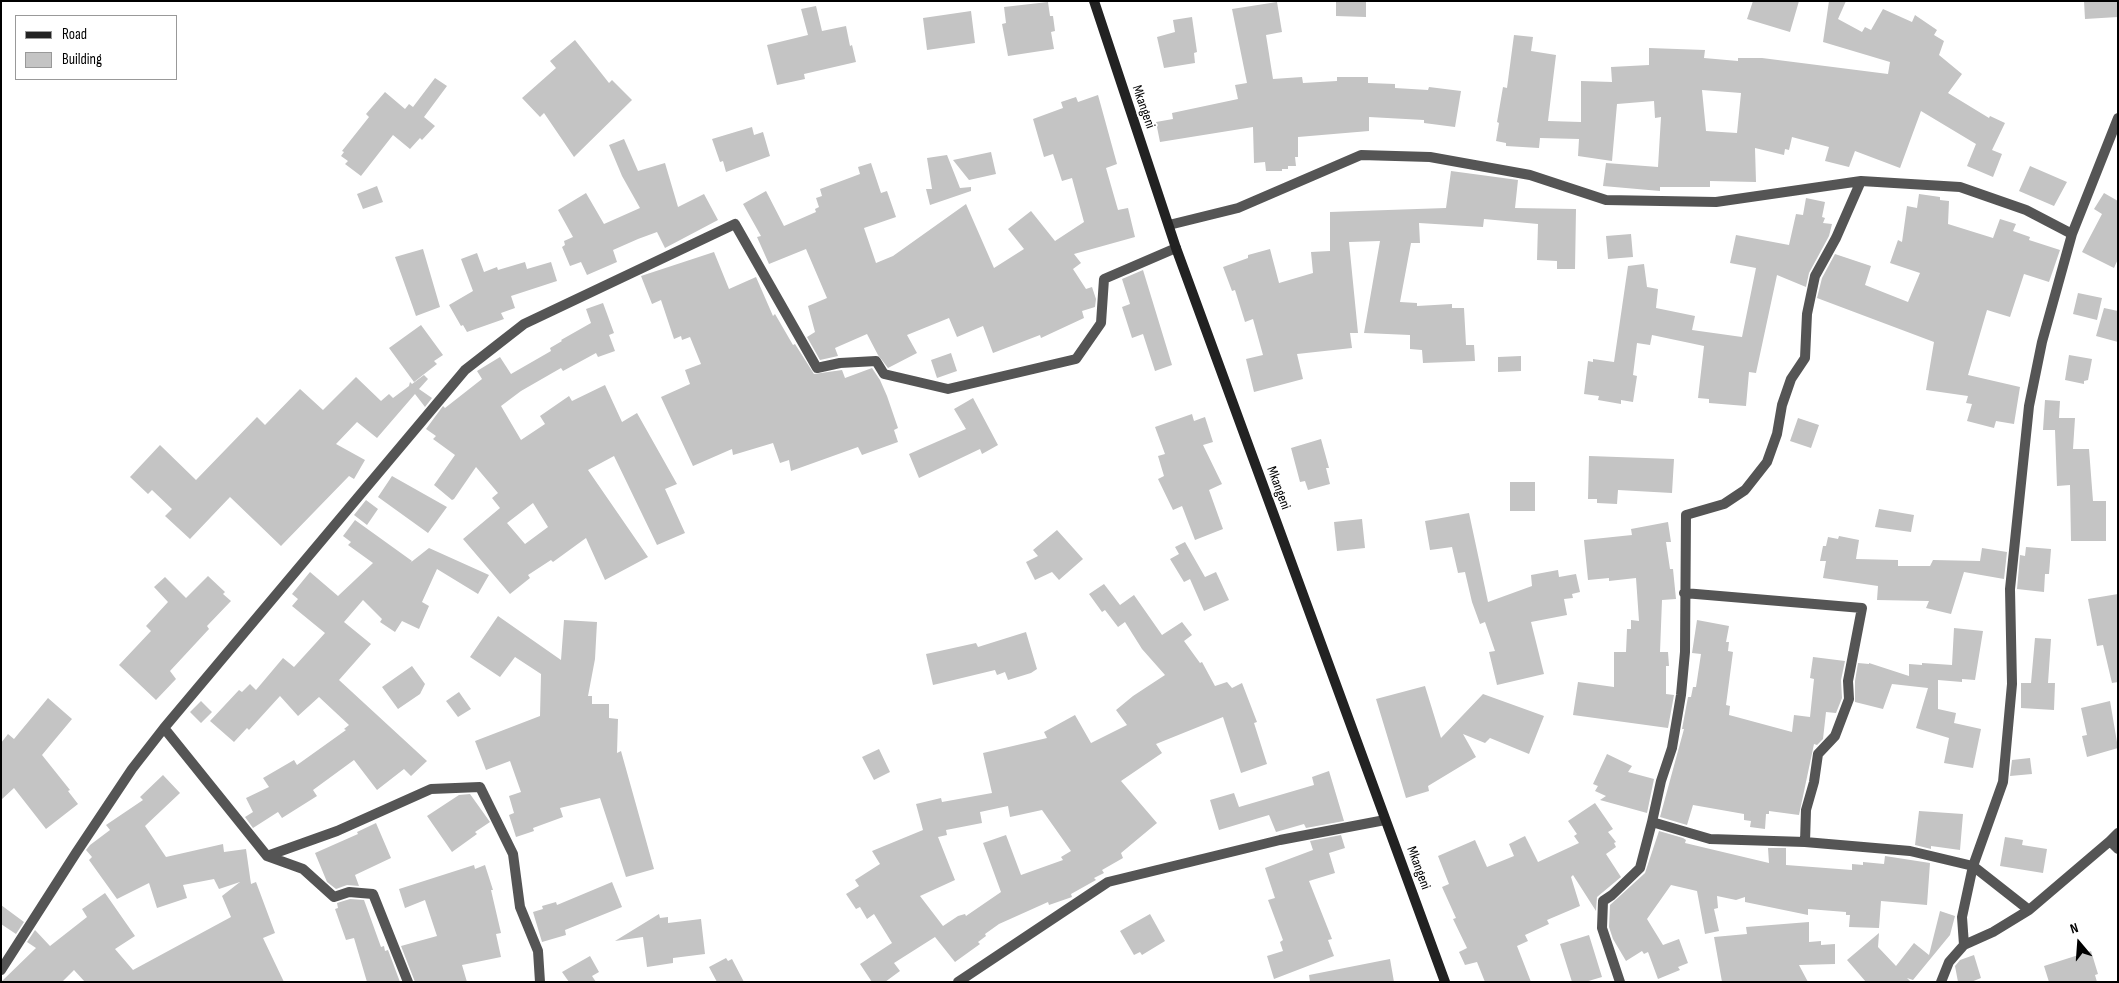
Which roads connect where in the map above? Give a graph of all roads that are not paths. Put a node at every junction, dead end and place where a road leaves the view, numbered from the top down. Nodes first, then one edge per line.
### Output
1 (1094, 1) edge
2 (2118, 118) edge
3 (1861, 180) junction
4 (1169, 225) junction
5 (2072, 234) junction
6 (1176, 248) junction
7 (1684, 593) junction
8 (164, 728) junction
9 (1386, 820) junction
10 (1652, 822) junction
11 (2115, 841) edge
12 (1805, 842) junction
13 (267, 856) junction
14 (1973, 866) junction
15 (2029, 910) junction
16 (1964, 945) junction
17 (1, 970) edge
18 (408, 982) edge
19 (540, 982) edge
20 (958, 982) edge
21 (1445, 982) edge
22 (1620, 982) edge
23 (1941, 982) edge

1 - 4 street, Mkangeni
2 - 5 street
3 - 4 street
3 - 5 street
3 - 7 street
4 - 6 street, Mkangeni
5 - 14 street
6 - 8 street
6 - 9 street, Mkangeni
7 - 10 street
7 - 12 street
8 - 13 street
8 - 17 street
9 - 20 street
9 - 21 street, Mkangeni
10 - 12 street
10 - 22 street
11 - 15 street
12 - 14 street
13 - 18 street
13 - 19 street
14 - 15 street
14 - 16 street
15 - 16 street
16 - 23 street

